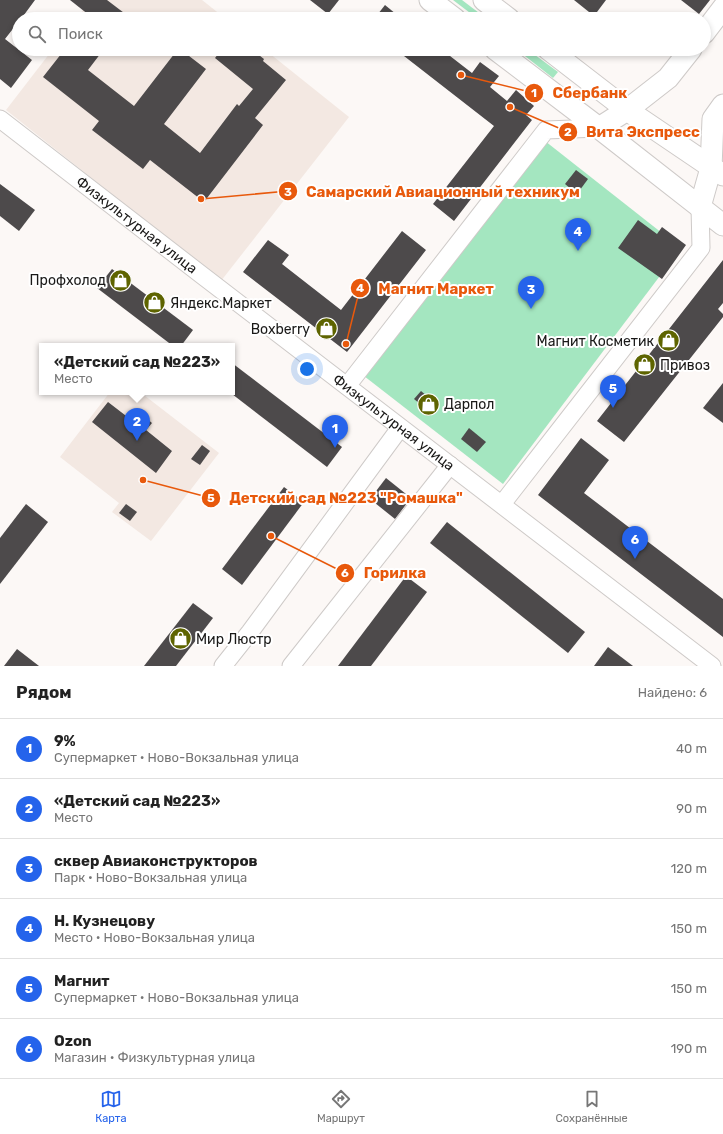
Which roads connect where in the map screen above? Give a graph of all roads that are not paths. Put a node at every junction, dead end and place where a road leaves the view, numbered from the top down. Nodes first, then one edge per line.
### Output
1 (430, 0) edge
2 (484, 0) edge
3 (723, 8) edge
4 (446, 12) edge
5 (500, 12) edge
6 (711, 24) edge
7 (504, 56) edge
8 (557, 56) edge
9 (685, 56) edge
10 (723, 105) edge
11 (627, 110) junction
12 (0, 119) edge
13 (599, 128) junction
14 (717, 172) edge
15 (700, 207) junction
16 (723, 225) edge
17 (347, 386) junction
18 (400, 428) junction
19 (450, 465) junction
20 (502, 504) junction
21 (222, 666) edge
22 (291, 666) edge
23 (712, 666) edge

1 - 4 main road
2 - 5 main road
3 - 6 main road
7 - 13 main road
8 - 11 main road
9 - 11 main road
10 - 14 main road
11 - 13 main road
11 - 14 main road
12 - 17 street, Физкультурная улица
13 - 15 main road
13 - 17 street
14 - 15 main road
15 - 16 main road
15 - 20 street
17 - 18 street, Физкультурная улица
18 - 19 street, Физкультурная улица
18 - 21 street
19 - 20 street, Физкультурная улица
19 - 22 street
20 - 23 street, Физкультурная улица

